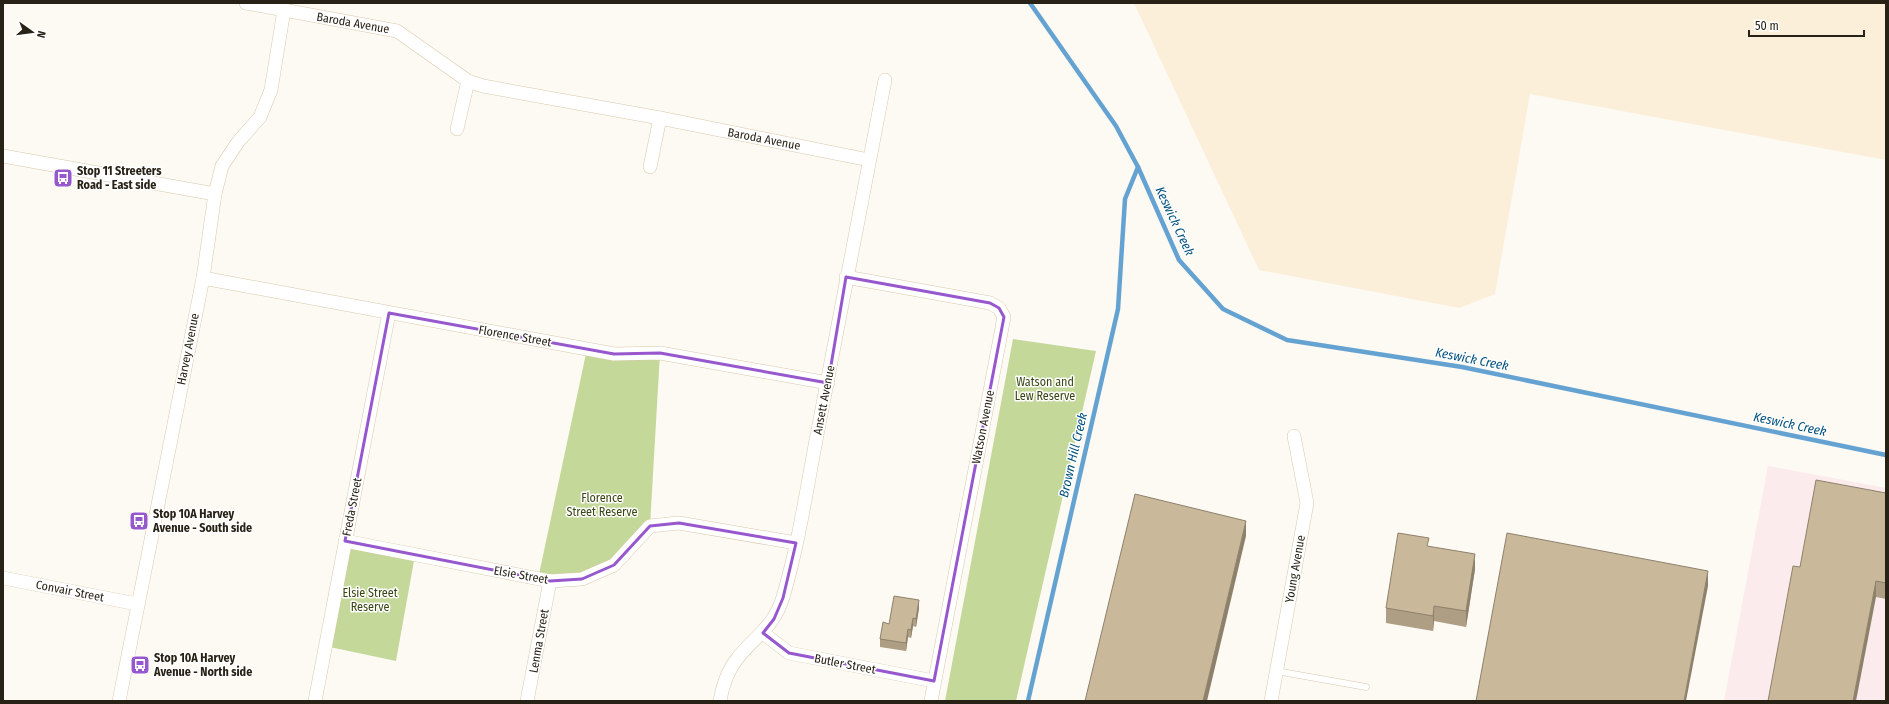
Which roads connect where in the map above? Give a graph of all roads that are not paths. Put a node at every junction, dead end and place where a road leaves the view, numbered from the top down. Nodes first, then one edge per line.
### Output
1 (246, 3) edge
2 (284, 10) junction
3 (885, 80) dead end
4 (468, 81) junction
5 (660, 118) junction
6 (457, 129) dead end
7 (3, 156) edge
8 (869, 160) junction
9 (650, 167) dead end
10 (215, 194) junction
11 (846, 277) junction
12 (202, 278) junction
13 (389, 313) junction
14 (828, 383) junction
15 (1294, 436) dead end
16 (346, 541) junction
17 (796, 543) junction
18 (3, 578) edge
19 (550, 581) junction
20 (137, 604) junction
21 (763, 633) junction
22 (1276, 671) junction
23 (934, 681) junction
24 (1366, 687) dead end
25 (119, 701) edge
26 (315, 701) edge
27 (528, 701) edge
28 (720, 701) edge
29 (931, 701) edge
30 (1271, 701) edge

1 - 2 street, Baroda Avenue
2 - 4 street, Baroda Avenue
2 - 10 street, Harvey Avenue
3 - 8 street, Ansett Avenue
4 - 5 street, Baroda Avenue
4 - 6 street
5 - 8 street, Baroda Avenue
5 - 9 street
7 - 10 street
8 - 11 street, Ansett Avenue
10 - 12 street, Harvey Avenue
11 - 14 street, Ansett Avenue
11 - 23 street, Watson Avenue
12 - 13 street, Florence Street
12 - 20 street, Harvey Avenue
13 - 14 street, Florence Street
13 - 16 street, Freda Street
14 - 17 street, Ansett Avenue
15 - 22 street, Young Avenue
16 - 19 street, Elsie Street
16 - 26 street, Freda Street
17 - 19 street, Elsie Street
17 - 21 street, Ansett Avenue
18 - 20 street, Convair Street
19 - 27 street, Lenma Street
20 - 25 street, Harvey Avenue
21 - 23 street, Butler Street
21 - 28 street, Ansett Avenue
22 - 24 lane
22 - 30 street, Young Avenue
23 - 29 street, Watson Avenue

